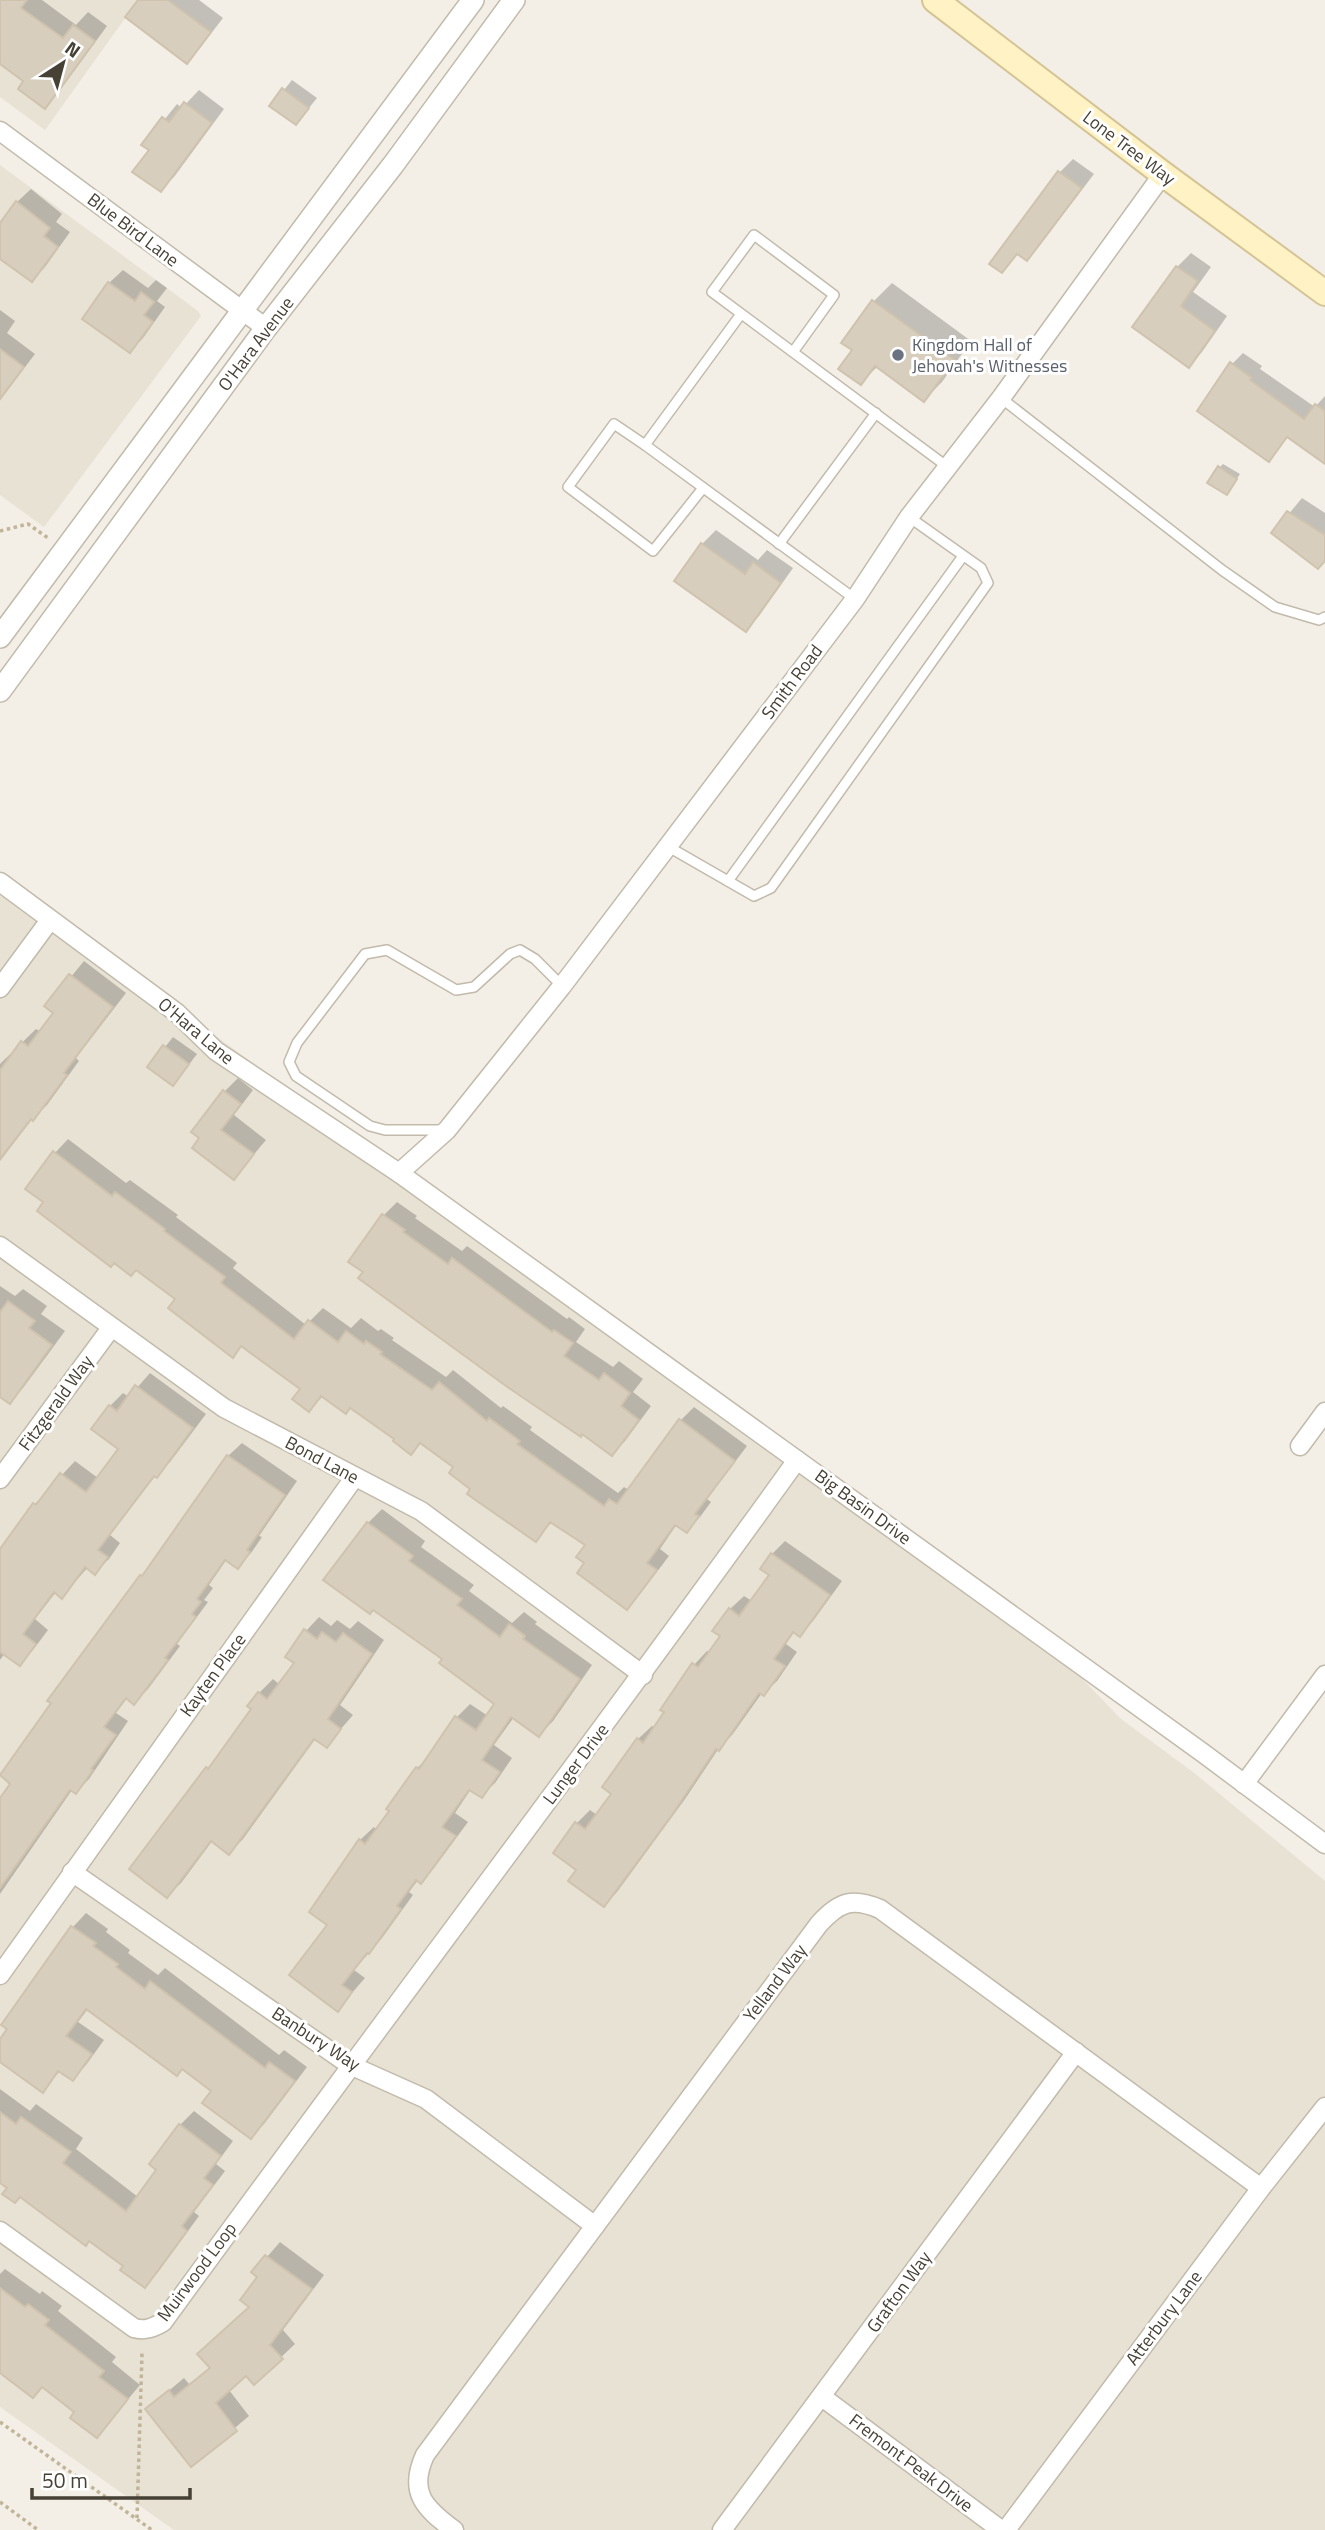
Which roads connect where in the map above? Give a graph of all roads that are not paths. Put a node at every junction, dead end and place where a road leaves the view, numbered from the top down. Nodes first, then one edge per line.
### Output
1 (473, 0) edge
2 (514, 0) edge
3 (935, 0) edge
4 (0, 131) edge
5 (1163, 174) junction
6 (1325, 293) edge
7 (242, 311) junction
8 (741, 314) junction
9 (266, 328) junction
10 (793, 352) junction
11 (1001, 398) junction
12 (876, 413) junction
13 (645, 445) junction
14 (948, 468) junction
15 (702, 488) junction
16 (909, 517) junction
17 (779, 544) junction
18 (963, 556) junction
19 (855, 599) junction
20 (1325, 617) edge
21 (0, 637) edge
22 (0, 691) edge
23 (667, 846) junction
24 (728, 881) junction
25 (0, 882) edge
26 (50, 920) junction
27 (562, 986) junction
28 (0, 988) edge
29 (447, 1130) junction
30 (399, 1172) junction
31 (0, 1246) edge
32 (111, 1328) junction
33 (1325, 1412) edge
34 (1300, 1446) dead end
35 (797, 1460) junction
36 (354, 1478) junction
37 (0, 1479) edge
38 (643, 1675) junction
39 (1325, 1675) edge
40 (1244, 1784) junction
41 (1325, 1844) edge
42 (72, 1872) junction
43 (0, 1975) edge
44 (1076, 2052) junction
45 (350, 2065) junction
46 (1325, 2107) edge
47 (1261, 2188) junction
48 (595, 2227) junction
49 (0, 2231) edge
50 (821, 2397) junction
51 (454, 2530) edge
52 (722, 2530) edge
53 (1004, 2530) edge

1 - 7 street, O'Hara Avenue
2 - 9 street, O'Hara Avenue
3 - 5 main road, Lone Tree Way
4 - 7 street, Blue Bird Lane
5 - 6 main road, Lone Tree Way
5 - 11 street, Smith Road
7 - 9 street, Blue Bird Lane
7 - 21 street, O'Hara Avenue
8 - 10 lane
8 - 10 lane
8 - 13 lane
9 - 22 street, O'Hara Avenue
10 - 12 lane
11 - 14 street, Smith Road
11 - 20 lane
12 - 14 lane
12 - 17 lane
13 - 15 lane
13 - 15 lane
14 - 16 street, Smith Road
15 - 17 lane
16 - 18 lane
16 - 19 street, Smith Road
17 - 19 lane
18 - 24 lane
18 - 24 lane
19 - 23 street, Smith Road
23 - 24 lane
23 - 27 street, Smith Road
25 - 26 street, O'Hara Lane
26 - 28 street
26 - 30 street, O'Hara Lane
27 - 29 street, Smith Road
27 - 29 lane
29 - 30 street, Smith Road
30 - 35 street, Big Basin Drive
31 - 32 street, Bond Lane
32 - 36 street, Bond Lane
32 - 37 street, Fitzgerald Way
33 - 34 street
35 - 38 street, Lunger Drive
35 - 40 street, Big Basin Drive
36 - 38 street, Bond Lane
36 - 42 street, Kayten Place
38 - 45 street, Lunger Drive
39 - 40 street
40 - 41 street, Big Basin Drive
42 - 43 street
42 - 45 street, Banbury Way
44 - 47 street, Yelland Way
44 - 48 street, Yelland Way
44 - 50 street, Grafton Way
45 - 48 street, Banbury Way
45 - 49 street, Muirwood Loop
46 - 47 street, Atterbury Lane
47 - 53 street, Atterbury Lane
48 - 51 street, Yelland Way
50 - 52 street, Grafton Way
50 - 53 street, Fremont Peak Drive

